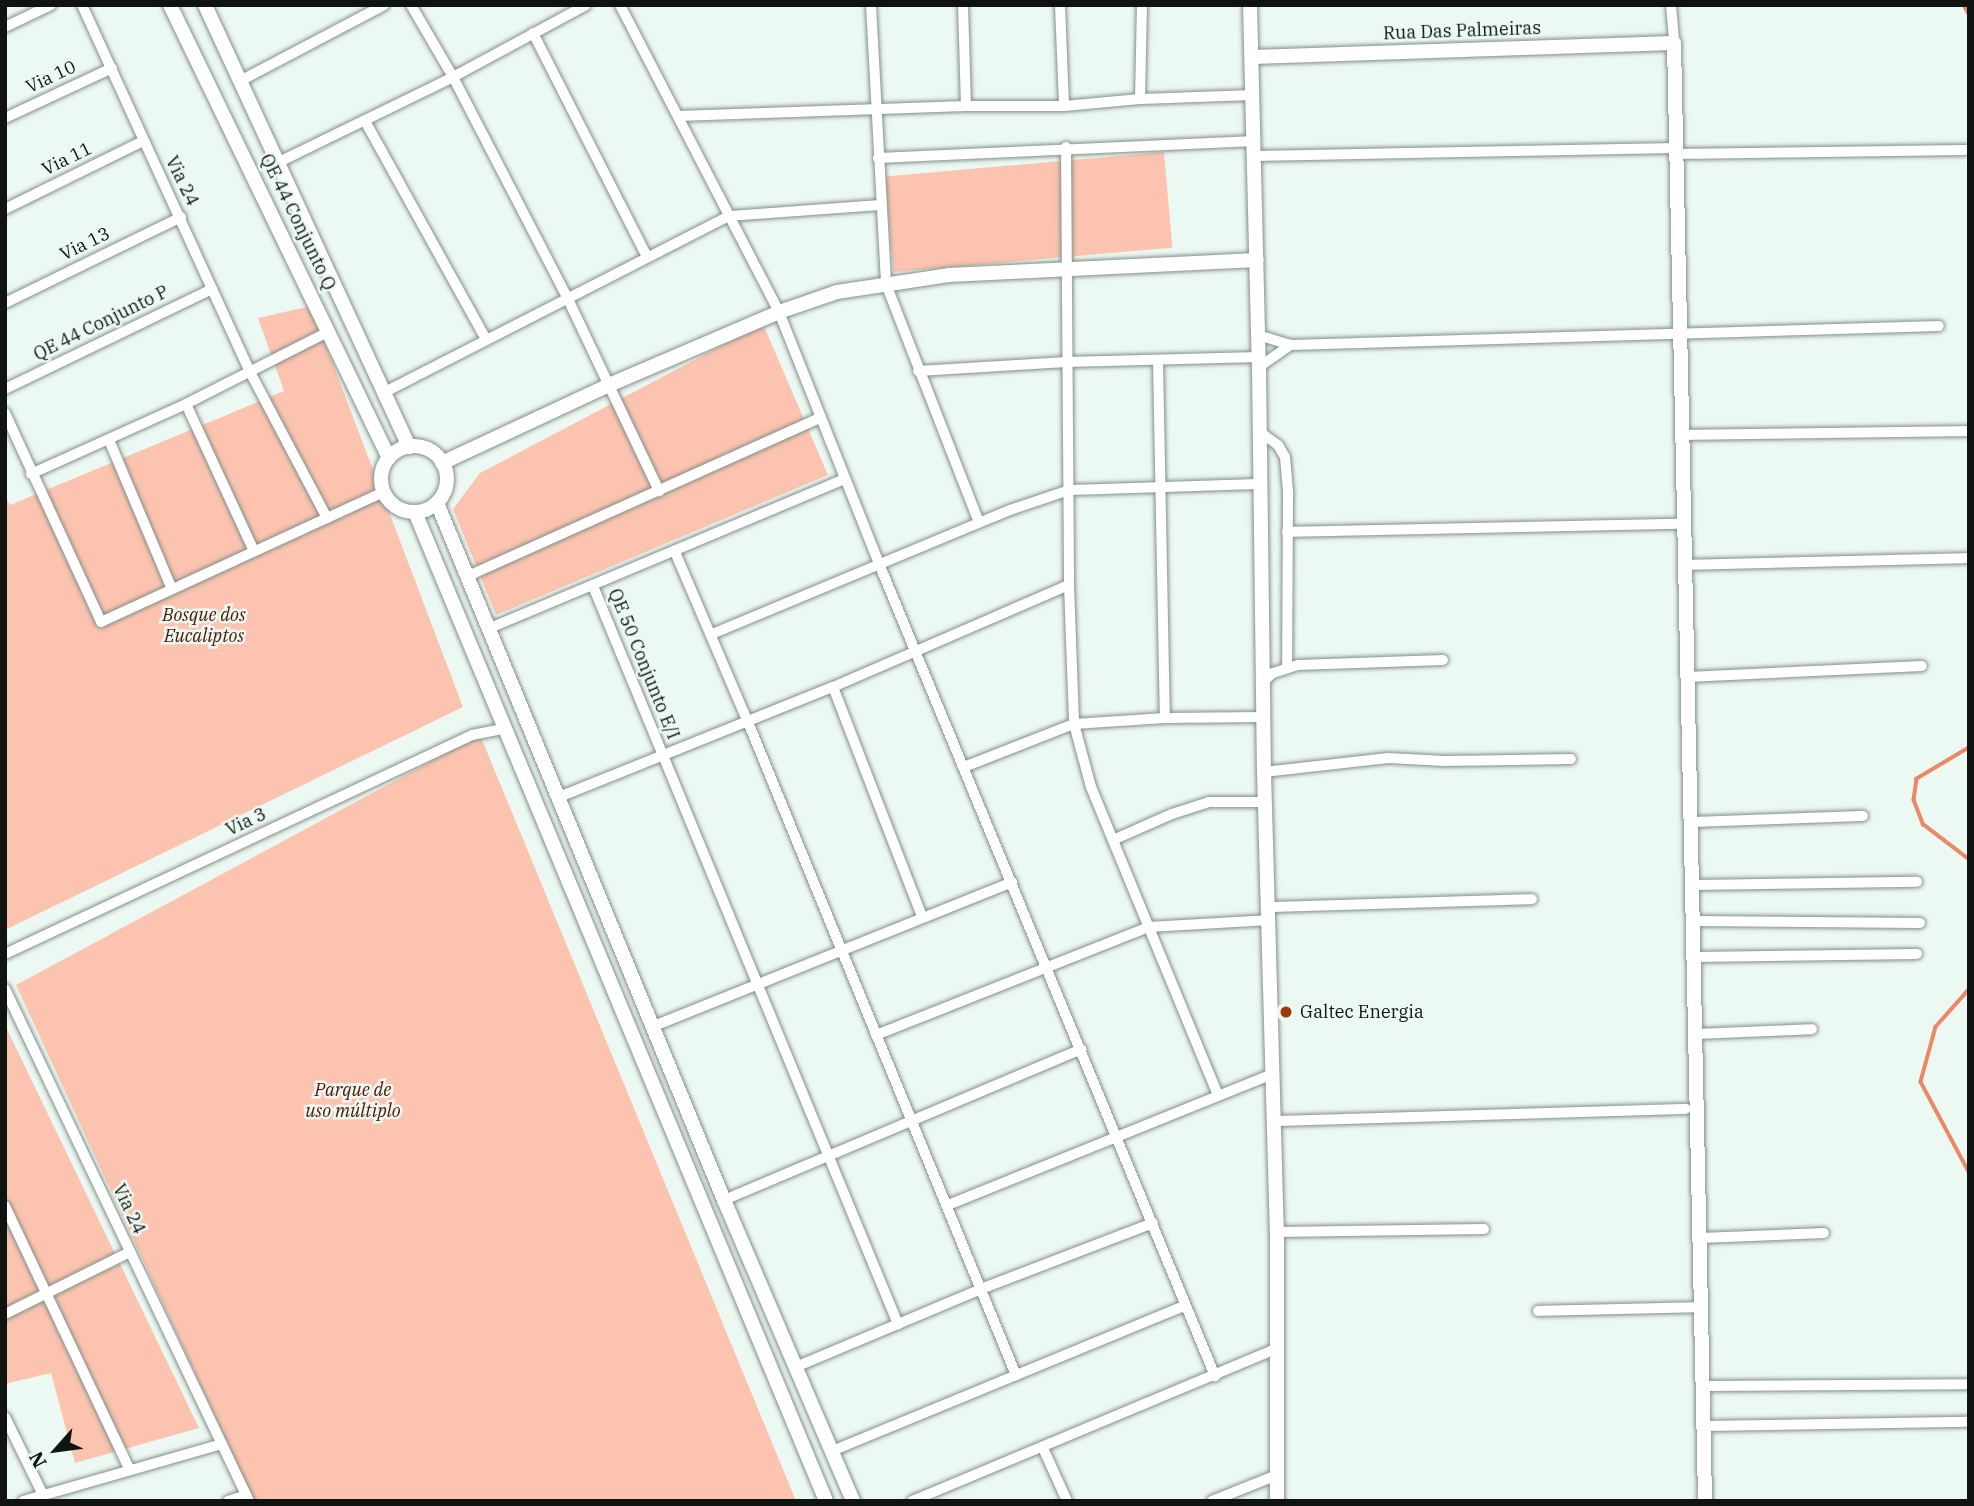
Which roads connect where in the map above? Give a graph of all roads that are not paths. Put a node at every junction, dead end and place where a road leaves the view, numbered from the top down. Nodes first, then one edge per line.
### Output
1 (51, 5) edge
2 (82, 5) edge
3 (170, 5) edge
4 (205, 5) edge
5 (384, 5) edge
6 (411, 5) edge
7 (586, 5) edge
8 (620, 5) edge
9 (871, 5) edge
10 (962, 5) edge
11 (1060, 5) edge
12 (1142, 5) edge
13 (1250, 5) edge
14 (1671, 5) edge
15 (5, 27) edge
16 (533, 33) junction
17 (1674, 43) junction
18 (1252, 57) junction
19 (112, 68) junction
20 (453, 77) junction
21 (240, 81) junction
22 (1253, 94) junction
23 (1140, 99) junction
24 (966, 106) junction
25 (1065, 106) junction
26 (878, 111) junction
27 (678, 116) junction
28 (5, 118) edge
29 (365, 121) junction
30 (143, 142) junction
31 (1066, 147) junction
32 (1255, 149) junction
33 (1965, 150) dead end
34 (1676, 151) junction
35 (878, 158) junction
36 (279, 162) junction
37 (879, 205) junction
38 (5, 209) edge
39 (729, 216) junction
40 (181, 217) junction
41 (648, 257) junction
42 (1257, 260) junction
43 (1069, 267) junction
44 (886, 284) junction
45 (212, 289) junction
46 (567, 297) junction
47 (5, 303) edge
48 (779, 312) junction
49 (1939, 326) dead end
50 (330, 331) junction
51 (1680, 334) junction
52 (1258, 335) junction
53 (486, 339) junction
54 (1292, 345) junction
55 (1158, 361) junction
56 (1066, 362) junction
57 (1259, 362) junction
58 (918, 371) junction
59 (250, 372) junction
60 (609, 385) junction
61 (5, 389) edge
62 (385, 392) junction
63 (186, 404) junction
64 (5, 413) edge
65 (821, 418) junction
66 (1969, 430) edge
67 (1261, 432) junction
68 (1682, 435) junction
69 (109, 440) junction
70 (409, 447) junction
71 (389, 458) junction
72 (442, 463) junction
73 (32, 474) junction
74 (845, 479) junction
75 (1260, 484) junction
76 (1161, 486) junction
77 (1069, 490) junction
78 (659, 491) junction
79 (384, 492) junction
80 (437, 503) junction
81 (415, 512) junction
82 (327, 518) junction
83 (979, 523) junction
84 (1684, 524) junction
85 (1287, 532) junction
86 (254, 551) junction
87 (675, 551) junction
88 (1969, 558) edge
89 (1686, 565) junction
90 (880, 566) junction
91 (468, 576) junction
92 (1069, 585) junction
93 (593, 586) junction
94 (172, 589) junction
95 (490, 628) junction
96 (712, 634) junction
97 (916, 651) junction
98 (1443, 660) dead end
99 (1922, 666) dead end
100 (1287, 667) junction
101 (1687, 677) junction
102 (1264, 681) junction
103 (833, 687) junction
104 (1165, 718) junction
105 (1264, 718) junction
106 (748, 722) junction
107 (1074, 724) junction
108 (504, 729) junction
109 (662, 755) junction
110 (1571, 759) dead end
111 (964, 767) junction
112 (1264, 772) junction
113 (559, 797) junction
114 (1265, 802) junction
115 (1863, 816) dead end
116 (1691, 822) junction
117 (1113, 840) junction
118 (1012, 882) junction
119 (1917, 882) dead end
120 (1693, 885) junction
121 (600, 898) junction
122 (1532, 898) dead end
123 (580, 906) junction
124 (606, 913) junction
125 (1269, 914) junction
126 (922, 917) junction
127 (587, 921) junction
128 (1694, 921) junction
129 (1920, 923) dead end
130 (1149, 927) junction
131 (841, 948) junction
132 (5, 954) edge
133 (1917, 954) dead end
134 (1694, 957) junction
135 (1046, 966) junction
136 (758, 986) junction
137 (5, 989) edge
138 (654, 1026) junction
139 (1812, 1029) dead end
140 (1695, 1034) junction
141 (876, 1035) junction
142 (1081, 1049) junction
143 (1273, 1074) junction
144 (1218, 1095) junction
145 (1686, 1109) dead end
146 (913, 1120) junction
147 (1274, 1121) junction
148 (1118, 1136) junction
149 (829, 1154) junction
150 (724, 1200) junction
151 (948, 1205) junction
152 (5, 1207) edge
153 (1153, 1223) junction
154 (1484, 1229) dead end
155 (1277, 1232) junction
156 (1824, 1233) dead end
157 (1700, 1238) junction
158 (130, 1252) junction
159 (981, 1289) junction
160 (47, 1294) junction
161 (1184, 1306) junction
162 (1701, 1307) junction
163 (1538, 1311) dead end
164 (5, 1314) edge
165 (898, 1324) junction
166 (1278, 1348) junction
167 (798, 1366) junction
168 (1016, 1376) junction
169 (1216, 1376) junction
170 (1969, 1384) edge
171 (1703, 1387) junction
172 (5, 1417) edge
173 (1969, 1422) edge
174 (1704, 1426) junction
175 (222, 1444) junction
176 (1043, 1448) junction
177 (832, 1451) junction
178 (130, 1470) junction
179 (1277, 1475) junction
180 (43, 1495) junction
181 (247, 1498) edge
182 (23, 1501) edge
183 (228, 1501) edge
184 (826, 1501) edge
185 (853, 1501) edge
186 (912, 1501) edge
187 (1067, 1501) edge
188 (1212, 1501) edge
189 (1277, 1501) edge
190 (1706, 1501) edge

1 - 15 street
2 - 19 street, Via 24
3 - 50 street, QE 44 Conjunto Q
4 - 21 street, QE 44 Conjunto Q
5 - 21 street
6 - 20 street
7 - 16 street
8 - 27 street
9 - 26 street
10 - 24 street
11 - 25 street
12 - 23 street
13 - 18 street
14 - 17 street
16 - 20 street
16 - 41 street
17 - 18 street, Rua Das Palmeiras
17 - 34 street
18 - 22 street
19 - 28 street, Via 10
19 - 30 street, Via 24
20 - 29 street
20 - 46 street
21 - 36 street, QE 44 Conjunto Q
22 - 23 street
22 - 32 street
23 - 25 street
24 - 25 street
24 - 26 street
26 - 27 street
26 - 35 street
27 - 39 street
29 - 36 street
29 - 53 street
30 - 38 street, Via 11
30 - 40 street, Via 24
31 - 32 street
31 - 35 street
31 - 43 street
32 - 34 street
32 - 42 street
33 - 34 street
34 - 51 street
35 - 37 street
36 - 62 street, QE 44 Conjunto Q
37 - 39 street
37 - 44 street
39 - 41 street
39 - 48 street
40 - 45 street, Via 24
40 - 47 street, Via 13
41 - 46 street
42 - 43 street
42 - 52 street
43 - 44 street
43 - 56 street
44 - 48 street
44 - 58 street
45 - 59 street, Via 24
45 - 61 street, QE 44 Conjunto P
46 - 53 street
46 - 60 street
48 - 60 street
48 - 65 street
49 - 51 street
50 - 59 street
50 - 71 street, QE 44 Conjunto Q
51 - 54 street
51 - 68 street
52 - 54 street
52 - 57 street
53 - 62 street
54 - 57 street
55 - 56 street
55 - 57 street
55 - 76 street
56 - 58 street
56 - 77 street
57 - 67 street
58 - 83 street
59 - 63 street
59 - 82 street, Via 24
60 - 72 street
60 - 78 street
62 - 70 street, QE 44 Conjunto Q
63 - 69 street
63 - 86 street
64 - 73 street
65 - 74 street
65 - 78 street
66 - 68 street
67 - 75 street
67 - 85 street
68 - 84 street
69 - 73 street
69 - 94 street
70 - 71 street
70 - 72 street
71 - 79 street
72 - 80 street
73 - 94 street
74 - 87 street
74 - 90 street
75 - 76 street
75 - 102 street
76 - 77 street
76 - 104 street
77 - 83 street
77 - 92 street
78 - 91 street
79 - 81 street
79 - 82 street
80 - 81 street
80 - 91 street
81 - 108 street
82 - 86 street
83 - 90 street
84 - 85 street
84 - 89 street
85 - 100 street
86 - 94 street
87 - 93 street
87 - 96 street
88 - 89 street
89 - 101 street
90 - 96 street
90 - 97 street
91 - 95 street
92 - 97 street
92 - 107 street
93 - 95 street
93 - 109 street, QE 50 Conjunto E/I
95 - 113 street
96 - 106 street
97 - 103 street
97 - 111 street
98 - 100 street
99 - 101 street
100 - 102 street
101 - 116 street
102 - 105 street
103 - 106 street
103 - 126 street
104 - 105 street
104 - 107 street
105 - 112 street
106 - 109 street
106 - 131 street
107 - 111 street
107 - 117 street
108 - 123 street
108 - 132 street, Via 3
109 - 113 street
109 - 136 street, QE 50 Conjunto E/I
110 - 112 street
111 - 118 street
112 - 114 street
113 - 121 street
114 - 117 street
114 - 125 street
115 - 116 street
116 - 120 street
117 - 130 street
118 - 126 street
118 - 135 street
119 - 120 street
120 - 128 street
121 - 123 street
121 - 124 street
122 - 125 street
123 - 127 street
124 - 127 street
124 - 138 street
125 - 130 street
125 - 143 street
126 - 131 street
127 - 184 street
128 - 129 street
128 - 134 street
130 - 135 street
130 - 144 street
131 - 136 street
131 - 141 street
133 - 134 street
134 - 140 street
135 - 141 street
135 - 142 street
136 - 138 street
136 - 149 street, QE 50 Conjunto E/I
137 - 158 street, Via 24
138 - 150 street
139 - 140 street
140 - 157 street
141 - 146 street
142 - 146 street
142 - 148 street
143 - 144 street
143 - 147 street
144 - 148 street
145 - 147 street
146 - 149 street
146 - 151 street
147 - 155 street
148 - 151 street
148 - 153 street
149 - 150 street
149 - 165 street, QE 50 Conjunto E/I
150 - 167 street
151 - 159 street
152 - 160 street
153 - 159 street
153 - 161 street
154 - 155 street
155 - 166 street
156 - 157 street
157 - 162 street
158 - 160 street
158 - 175 street, Via 24
159 - 165 street
159 - 168 street
160 - 164 street
160 - 178 street
161 - 168 street
161 - 169 street
162 - 163 street
162 - 171 street
165 - 167 street
166 - 169 street
166 - 179 street
167 - 177 street
168 - 177 street
169 - 176 street
170 - 171 street
171 - 174 street
172 - 180 street
173 - 174 street
174 - 190 street
175 - 178 street
175 - 181 street, Via 24
176 - 186 street
176 - 187 street
177 - 185 street
178 - 180 street
179 - 188 street
179 - 189 street
180 - 182 street
181 - 183 street

